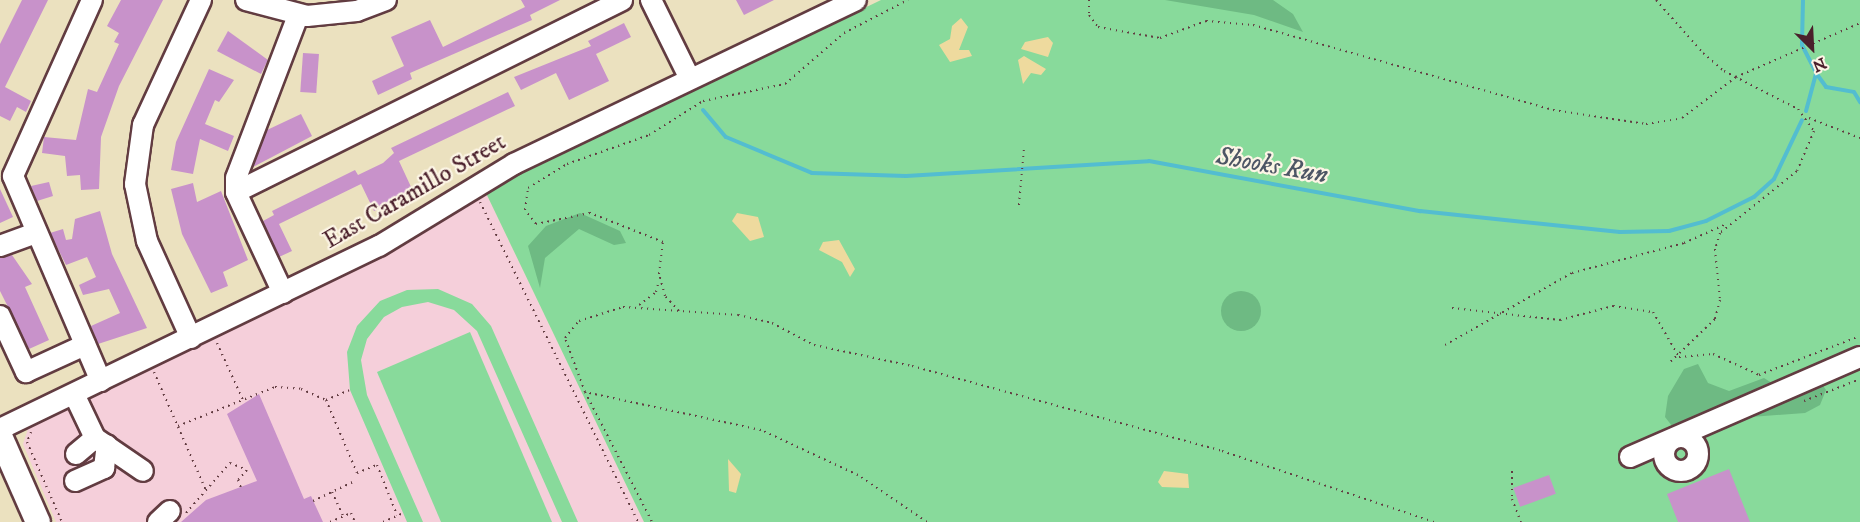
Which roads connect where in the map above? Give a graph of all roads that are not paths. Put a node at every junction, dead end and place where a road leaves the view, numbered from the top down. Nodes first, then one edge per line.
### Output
1 (92, 0) edge
2 (201, 0) edge
3 (246, 0) edge
4 (386, 0) edge
5 (622, 0) edge
6 (651, 0) edge
7 (856, 0) edge
8 (326, 8) edge
9 (298, 16) junction
10 (690, 79) junction
11 (8, 186) edge
12 (236, 192) junction
13 (36, 233) junction
14 (0, 246) edge
15 (283, 293) junction
16 (0, 316) edge
17 (191, 338) junction
18 (85, 345) junction
19 (1860, 357) edge
20 (101, 381) junction
21 (74, 394) junction
22 (0, 429) edge
23 (0, 436) edge
24 (101, 441) junction
25 (76, 454) dead end
26 (1630, 457) dead end
27 (143, 471) dead end
28 (8, 475) edge
29 (75, 481) dead end
30 (38, 522) edge

1 - 11 street
2 - 17 street
3 - 9 street
4 - 8 street
5 - 12 street
6 - 10 street
7 - 10 street, East Caramillo Street
8 - 9 street
9 - 12 street
10 - 15 street, East Caramillo Street
11 - 13 street
12 - 15 street
13 - 14 street
13 - 18 street
15 - 17 street, East Caramillo Street
16 - 18 street
17 - 20 street, East Caramillo Street
18 - 20 street
19 - 26 street
20 - 21 street, East Caramillo Street
21 - 22 street, East Caramillo Street
21 - 24 street
23 - 28 main road
24 - 25 street
24 - 27 street
24 - 29 street
28 - 30 main road

